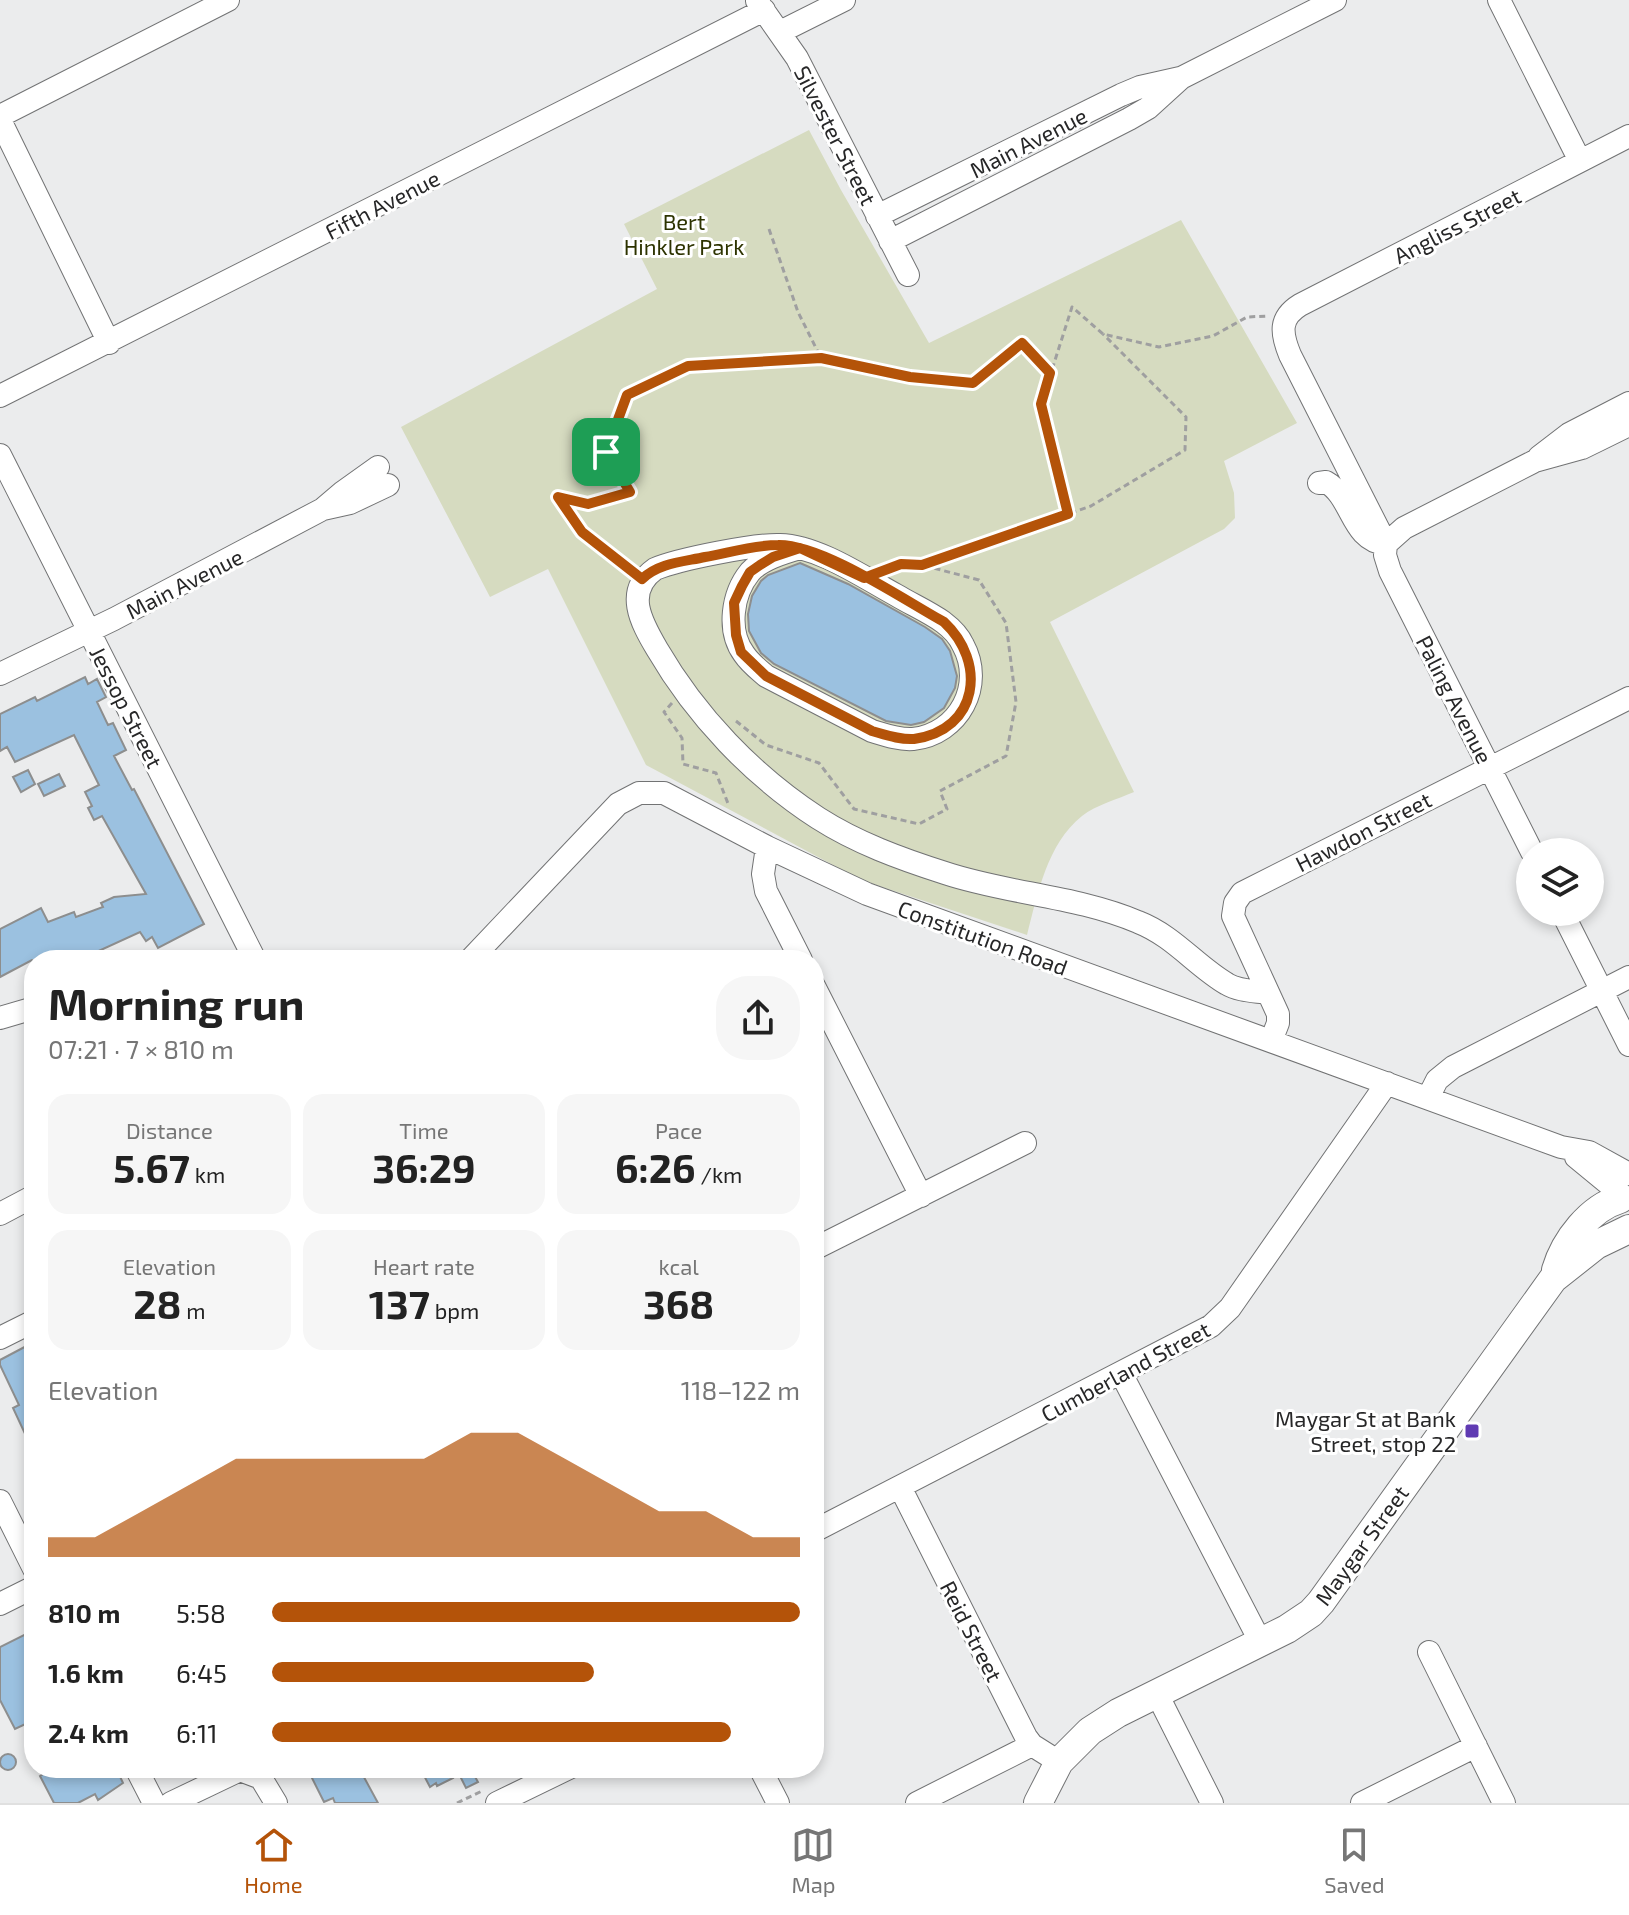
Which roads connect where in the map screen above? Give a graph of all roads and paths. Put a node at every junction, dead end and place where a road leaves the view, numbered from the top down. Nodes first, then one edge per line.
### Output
1 (228, 0) edge
2 (844, 0) edge
3 (1335, 0) edge
4 (1499, 0) edge
5 (760, 5) edge
6 (780, 32) junction
7 (1181, 78) junction
8 (0, 118) edge
9 (1629, 136) edge
10 (1580, 161) junction
11 (877, 216) junction
12 (769, 229) dead end
13 (890, 241) junction
14 (908, 275) dead end
15 (1286, 315) joint
16 (1247, 317) dead end
17 (1103, 334) junction
18 (109, 343) junction
19 (821, 358) junction
20 (1050, 373) junction
21 (0, 396) edge
22 (1629, 403) edge
23 (1629, 425) edge
24 (0, 455) edge
25 (1535, 461) junction
26 (383, 476) dead end
27 (1319, 483) dead end
28 (1068, 514) junction
29 (1386, 544) junction
30 (800, 548) junction
31 (743, 550) junction
32 (750, 572) junction
33 (864, 578) junction
34 (642, 579) junction
35 (88, 630) junction
36 (0, 674) edge
37 (682, 691) junction
38 (1629, 698) edge
39 (1489, 768) junction
40 (726, 825) junction
41 (1525, 838) edge
42 (767, 847) junction
43 (1569, 926) edge
44 (250, 950) edge
45 (479, 950) edge
46 (796, 950) edge
47 (1629, 977) edge
48 (1602, 991) junction
49 (1268, 993) junction
50 (824, 1006) edge
51 (24, 1011) edge
52 (0, 1018) edge
53 (1271, 1041) junction
54 (1629, 1045) edge
55 (1387, 1083) junction
56 (1428, 1098) junction
57 (1025, 1143) dead end
58 (1626, 1194) edge
59 (921, 1196) junction
60 (24, 1201) edge
61 (0, 1214) edge
62 (1629, 1229) edge
63 (824, 1244) edge
64 (1553, 1279) junction
65 (24, 1326) edge
66 (0, 1338) edge
67 (1122, 1375) junction
68 (900, 1487) junction
69 (0, 1501) edge
70 (824, 1526) edge
71 (24, 1549) edge
72 (24, 1592) edge
73 (0, 1604) edge
74 (1261, 1643) junction
75 (1429, 1652) dead end
76 (1157, 1694) junction
77 (1032, 1745) junction
78 (1476, 1746) junction
79 (1059, 1762) junction
80 (141, 1778) edge
81 (219, 1778) edge
82 (261, 1778) edge
83 (548, 1778) edge
84 (765, 1778) edge
85 (154, 1803) edge
86 (171, 1803) edge
87 (276, 1803) edge
88 (497, 1803) edge
89 (778, 1803) edge
90 (917, 1803) edge
91 (1038, 1803) edge
92 (1212, 1803) edge
93 (1362, 1803) edge
94 (1504, 1803) edge

1 - 8 street
2 - 6 street
3 - 7 street, Main Avenue
4 - 10 street
5 - 6 street, Silvester Street
5 - 18 street, Fifth Avenue
6 - 11 street, Silvester Street
7 - 11 street, Main Avenue
7 - 13 street, Main Avenue
8 - 18 street
9 - 10 street, Angliss Street
10 - 15 street, Angliss Street
11 - 13 street, Silvester Street
12 - 19 path
13 - 14 street, Silvester Street
15 - 29 street, Paling Avenue
16 - 17 path
17 - 20 path
17 - 28 path
18 - 21 street, Fifth Avenue
19 - 20 path
19 - 34 path
20 - 28 path
22 - 25 street
23 - 25 street
24 - 35 street, Jessop Street
25 - 29 street
26 - 35 street, Main Avenue
27 - 29 street
28 - 33 path
29 - 39 street, Paling Avenue
30 - 31 street
30 - 32 street
30 - 33 street
31 - 32 street
31 - 34 street
32 - 33 street
34 - 37 street
35 - 36 street, Main Avenue
35 - 44 street, Jessop Street
37 - 40 path
37 - 49 street
38 - 39 street, Hawdon Street
39 - 41 street, Paling Avenue
39 - 49 street, Hawdon Street
40 - 42 street, Constitution Road
40 - 45 street, Constitution Road
42 - 46 street
42 - 53 street, Constitution Road
43 - 48 street
47 - 48 street
48 - 54 street
48 - 56 street
49 - 53 street, Hawdon Street
50 - 59 street
51 - 52 street
53 - 55 street, Constitution Road
55 - 56 street, Constitution Road
55 - 67 street, Cumberland Street
56 - 58 street, Constitution Road
57 - 59 street
58 - 64 main road, Maygar Street
59 - 63 street
60 - 61 street
62 - 64 main road, Maygar Street
64 - 74 main road, Maygar Street
65 - 66 street
67 - 68 street, Cumberland Street
67 - 74 street
68 - 70 street, Cumberland Street
68 - 77 street, Reid Street
69 - 71 street
72 - 73 street
74 - 76 main road, Maygar Street
75 - 78 street
76 - 79 main road, Maygar Street
76 - 92 street
77 - 79 street
77 - 90 street
78 - 93 street
78 - 94 street
79 - 91 main road, Maygar Street
80 - 85 street
81 - 86 street
82 - 87 street
83 - 88 street
84 - 89 street

